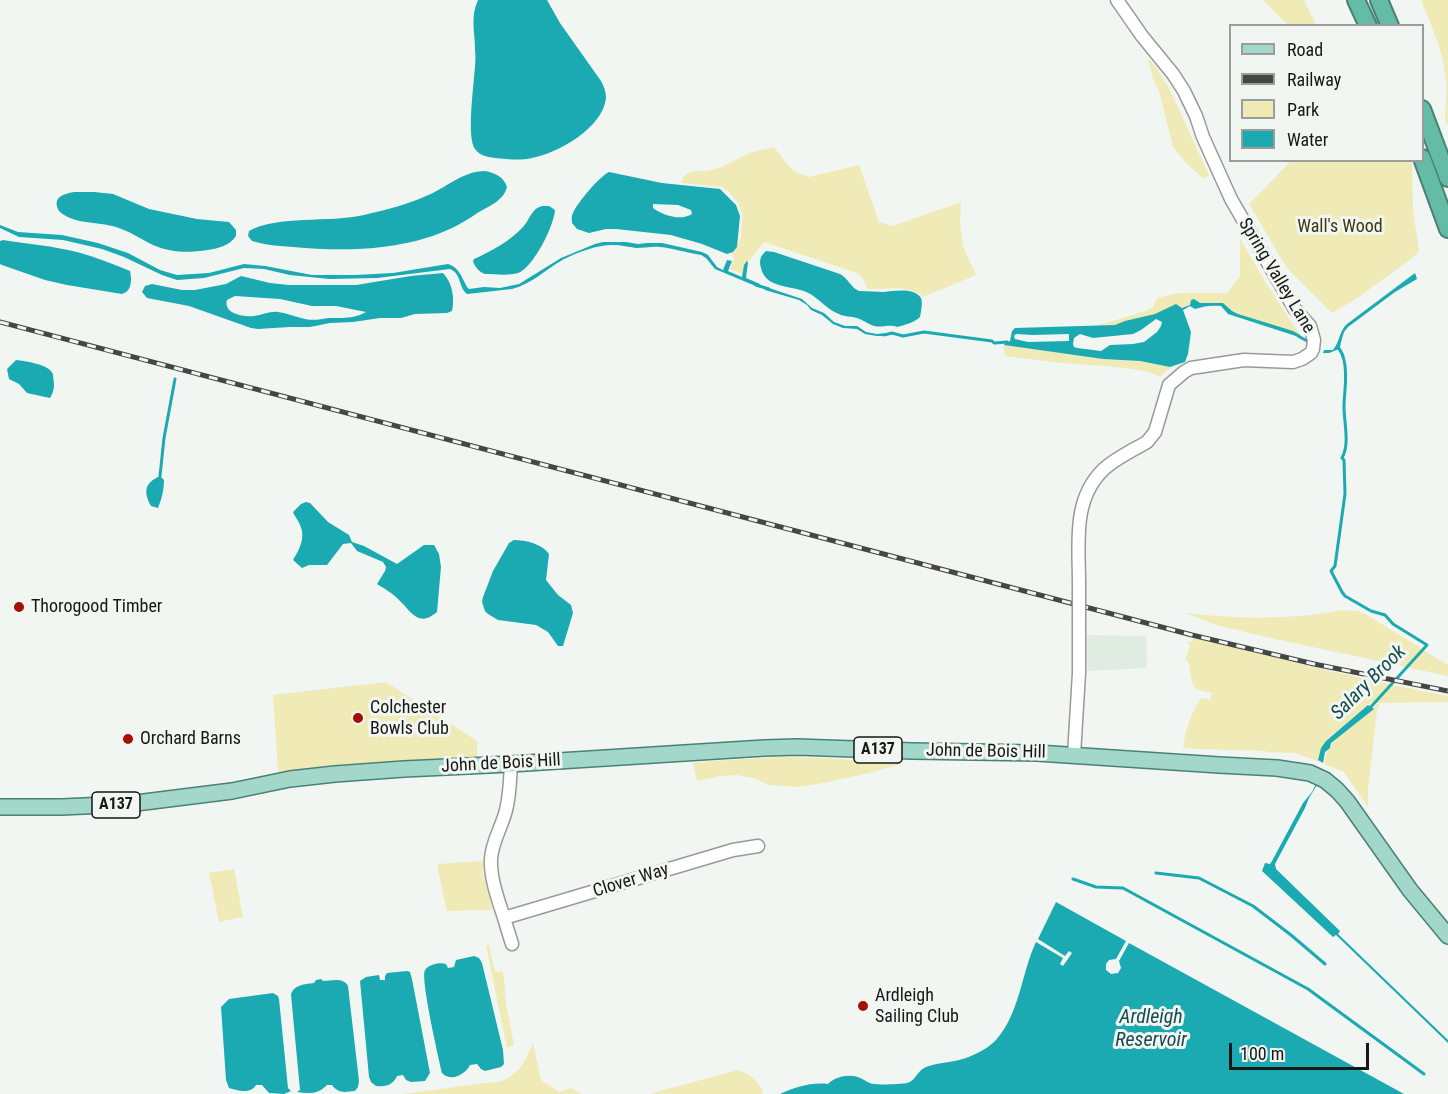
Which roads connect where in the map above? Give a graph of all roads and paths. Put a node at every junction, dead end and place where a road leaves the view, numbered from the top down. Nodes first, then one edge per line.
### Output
1 (1117, 0) edge
2 (1356, 0) edge
3 (1379, 0) edge
4 (1367, 24) edge
5 (1389, 24) edge
6 (1424, 114) edge
7 (1423, 162) edge
8 (1448, 178) edge
9 (1448, 229) edge
10 (1074, 755) junction
11 (511, 764) junction
12 (0, 807) edge
13 (758, 846) dead end
14 (504, 918) junction
15 (1448, 936) edge
16 (512, 944) dead end

1 - 10 street, Spring Valley Lane, bridge
2 - 4 highway
3 - 5 highway
6 - 8 highway
7 - 9 highway
10 - 11 main road, John de Bois Hill / A137
10 - 15 main road, John de Bois Hill / A137
11 - 12 main road, John de Bois Hill / A137
11 - 14 street
13 - 14 street, Clover Way
14 - 16 street

